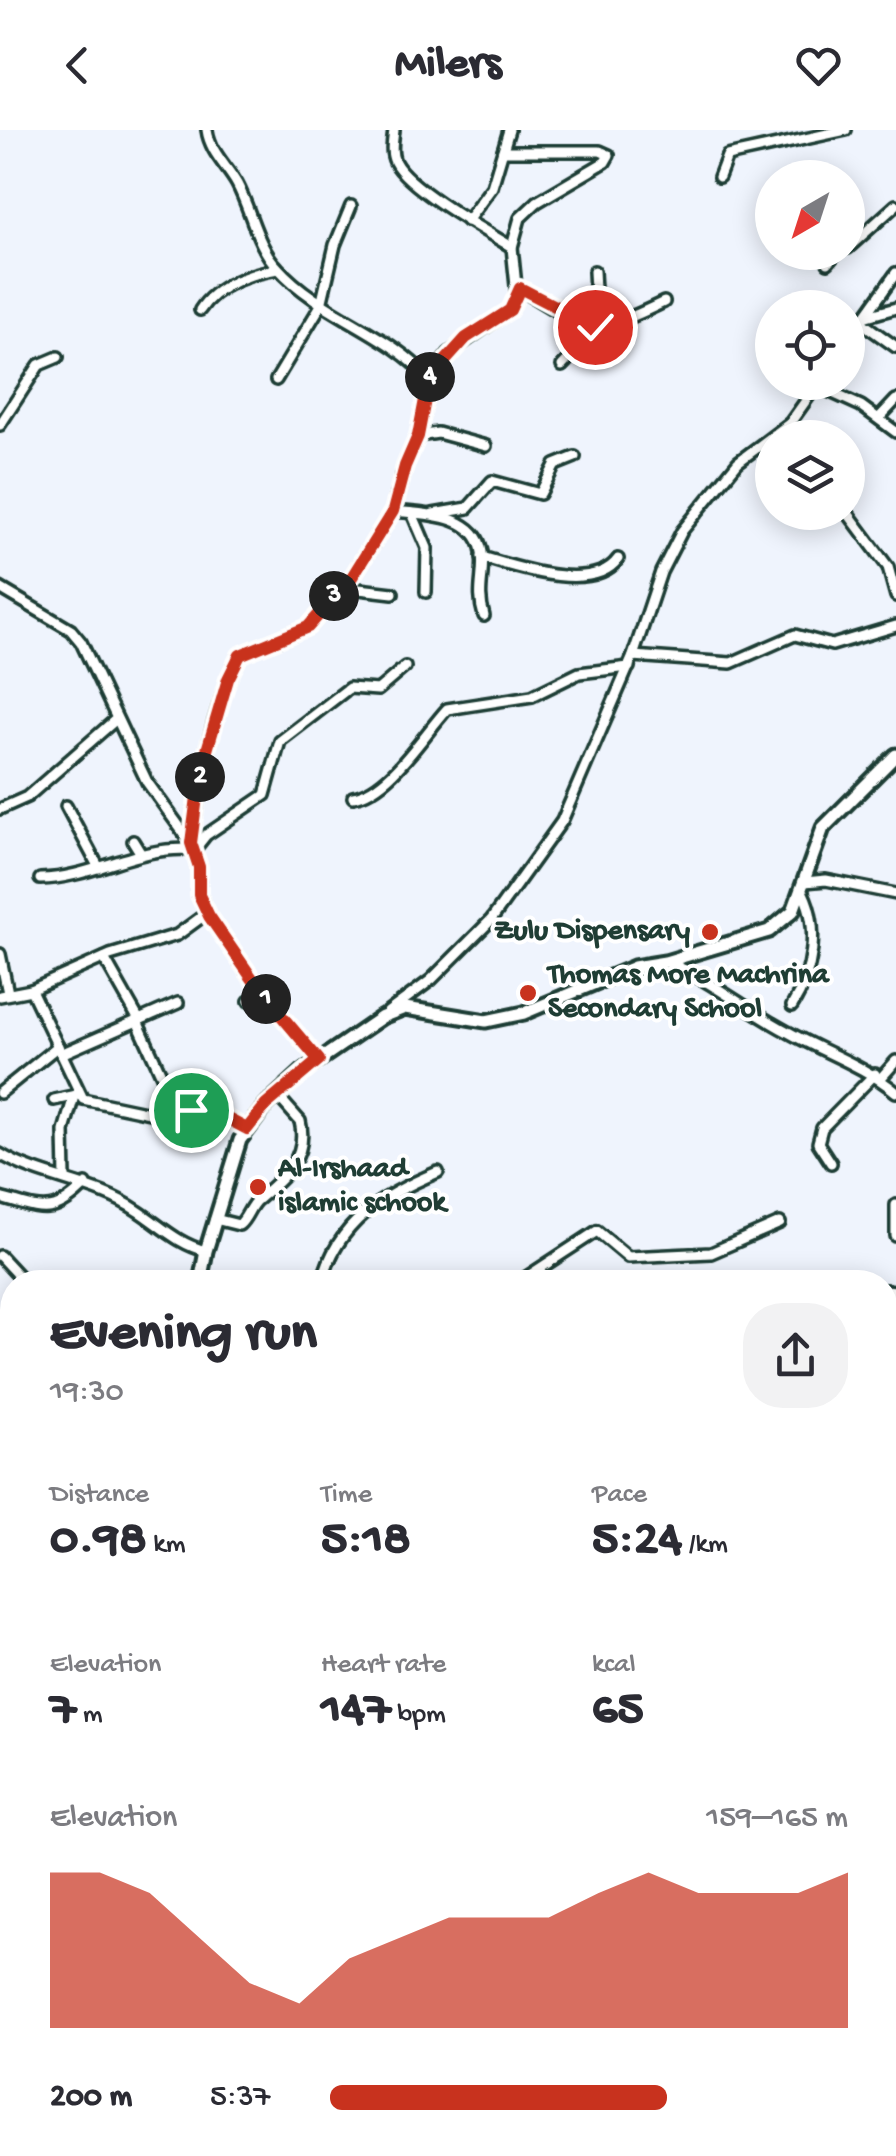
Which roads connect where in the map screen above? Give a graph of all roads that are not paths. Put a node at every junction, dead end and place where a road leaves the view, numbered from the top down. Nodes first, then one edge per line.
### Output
1 (208, 130) edge
2 (394, 130) edge
3 (509, 130) edge
4 (846, 130) edge
5 (502, 151) junction
6 (718, 176) dead end
7 (896, 205) edge
8 (351, 206) dead end
9 (466, 221) junction
10 (865, 233) edge
11 (512, 247) junction
12 (278, 269) junction
13 (594, 270) dead end
14 (896, 273) edge
15 (520, 288) junction
16 (664, 302) dead end
17 (321, 305) junction
18 (896, 308) edge
19 (200, 310) dead end
20 (865, 316) edge
21 (865, 318) edge
22 (865, 321) edge
23 (594, 327) junction
24 (896, 346) edge
25 (58, 357) dead end
26 (562, 366) dead end
27 (429, 379) junction
28 (276, 380) dead end
29 (849, 400) edge
30 (896, 400) edge
31 (879, 418) junction
32 (0, 425) edge
33 (896, 432) edge
34 (418, 436) junction
35 (486, 446) dead end
36 (755, 451) edge
37 (575, 458) dead end
38 (393, 511) junction
39 (412, 513) junction
40 (433, 514) junction
41 (860, 530) edge
42 (482, 557) junction
43 (618, 559) dead end
44 (341, 587) junction
45 (0, 588) edge
46 (393, 592) dead end
47 (426, 592) dead end
48 (896, 596) edge
49 (484, 616) dead end
50 (896, 626) edge
51 (631, 662) junction
52 (405, 667) dead end
53 (114, 720) junction
54 (896, 754) edge
55 (353, 797) dead end
56 (66, 806) dead end
57 (0, 809) edge
58 (132, 841) dead end
59 (192, 847) junction
60 (141, 854) junction
61 (100, 868) junction
62 (40, 879) dead end
63 (804, 888) junction
64 (896, 894) edge
65 (208, 913) junction
66 (0, 954) edge
67 (104, 958) junction
68 (668, 962) junction
69 (31, 990) junction
70 (4, 994) edge
71 (263, 994) junction
72 (248, 1002) dead end
73 (178, 1003) dead end
74 (792, 1006) dead end
75 (382, 1017) junction
76 (138, 1020) junction
77 (59, 1050) junction
78 (319, 1060) junction
79 (896, 1061) edge
80 (877, 1076) junction
81 (0, 1092) edge
82 (896, 1092) edge
83 (77, 1095) junction
84 (277, 1095) junction
85 (54, 1100) dead end
86 (196, 1108) junction
87 (247, 1129) junction
88 (0, 1154) edge
89 (831, 1163) dead end
90 (438, 1172) dead end
91 (65, 1178) junction
92 (86, 1184) junction
93 (0, 1198) edge
94 (896, 1206) edge
95 (215, 1219) junction
96 (780, 1223) dead end
97 (896, 1236) edge
98 (206, 1251) junction
99 (202, 1270) edge
100 (326, 1270) edge
101 (537, 1270) edge

1 - 12 street
2 - 9 street
3 - 5 street
4 - 6 street
5 - 9 street
5 - 11 street
7 - 10 street
8 - 17 street
9 - 11 street
11 - 15 street
12 - 17 street
12 - 19 street
13 - 23 street
14 - 20 street
15 - 23 street
15 - 27 street
16 - 23 street
17 - 27 street
17 - 28 street
18 - 21 street
22 - 24 street
23 - 26 street
25 - 32 street
27 - 34 street
29 - 31 street
30 - 31 street
31 - 33 street
34 - 35 street
34 - 38 street
36 - 51 street
37 - 40 street
38 - 39 street
38 - 44 street
39 - 40 street
39 - 47 street
40 - 42 street
41 - 48 street
42 - 43 street
42 - 49 street
44 - 46 street
44 - 59 street
45 - 53 street
50 - 51 street
51 - 55 street
51 - 75 street
52 - 59 street
53 - 57 street
53 - 59 street
54 - 63 street
56 - 61 street
58 - 60 street
59 - 60 street
59 - 65 street
60 - 61 street
61 - 62 street
63 - 64 street
63 - 68 street
63 - 74 street
65 - 67 street
65 - 71 street
66 - 70 street
67 - 69 street
67 - 76 street
68 - 75 street
68 - 80 street
69 - 70 street
69 - 77 street
71 - 72 street
71 - 78 street
73 - 76 street
75 - 78 street
76 - 77 street
76 - 86 street
77 - 81 street
77 - 83 street
78 - 84 street
79 - 80 street
80 - 82 street
80 - 89 street
83 - 85 street
83 - 86 street
83 - 91 street
84 - 87 street
84 - 95 street
86 - 87 street
87 - 95 street
88 - 91 street
90 - 100 street
91 - 92 street
92 - 93 street
92 - 98 street
94 - 97 street
95 - 98 street
96 - 101 street
98 - 99 street

